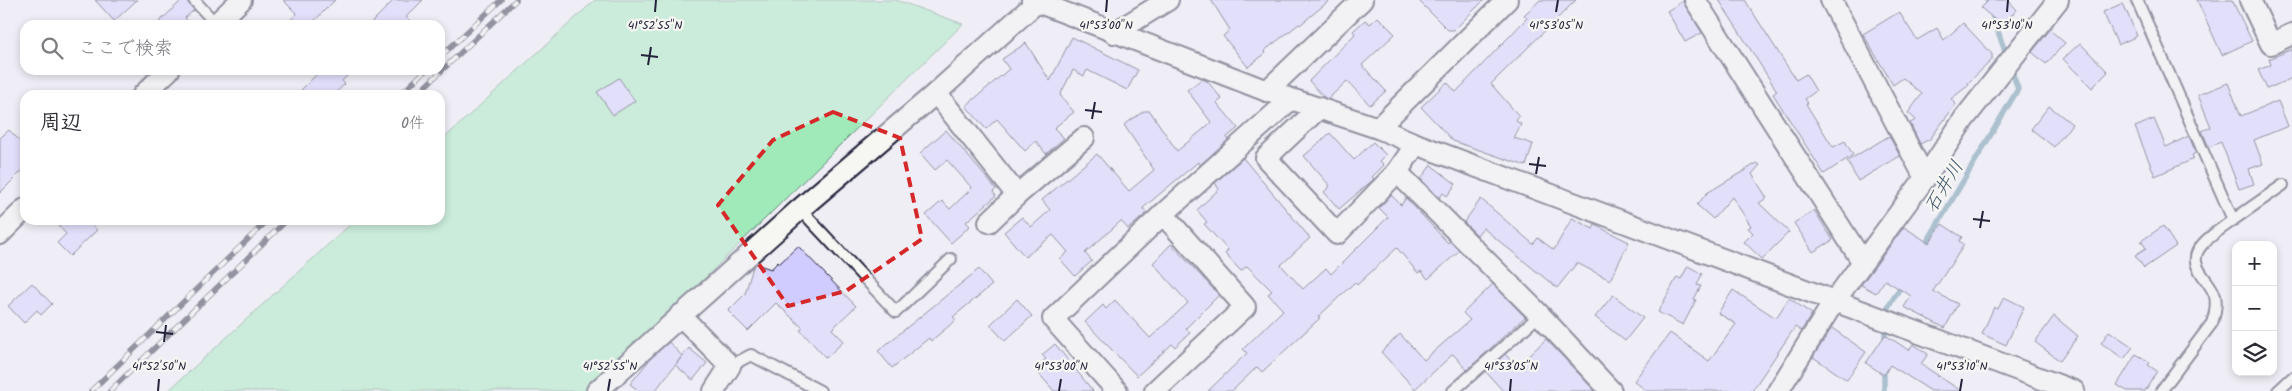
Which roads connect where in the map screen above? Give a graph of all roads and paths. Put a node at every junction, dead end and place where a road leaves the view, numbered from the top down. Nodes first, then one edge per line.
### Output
1 (194, 0) edge
2 (240, 0) edge
3 (1168, 0) edge
4 (1362, 0) edge
5 (1507, 0) edge
6 (1695, 0) edge
7 (1831, 0) edge
8 (2058, 0) edge
9 (2136, 0) edge
10 (2250, 0) edge
11 (1036, 1) edge
12 (211, 20) edge
13 (220, 20) edge
14 (1114, 33) junction
15 (2292, 34) edge
16 (164, 75) edge
17 (148, 90) edge
18 (1267, 91) junction
19 (936, 93) junction
20 (1290, 100) junction
21 (1319, 108) junction
22 (1378, 128) junction
23 (1084, 138) dead end
24 (1416, 144) junction
25 (1397, 172) junction
26 (1925, 178) junction
27 (2283, 185) dead end
28 (1017, 195) junction
29 (800, 209) junction
30 (20, 214) edge
31 (1163, 214) junction
32 (2232, 220) junction
33 (989, 222) dead end
34 (0, 232) edge
35 (951, 259) dead end
36 (1862, 261) junction
37 (1835, 300) junction
38 (680, 315) junction
39 (1540, 315) junction
40 (730, 366) junction
41 (2292, 378) edge
42 (597, 391) edge
43 (714, 391) edge
44 (820, 391) edge
45 (1118, 391) edge
46 (1155, 391) edge
47 (1453, 391) edge
48 (1611, 391) edge
49 (1778, 391) edge
50 (2074, 391) edge
51 (2161, 391) edge
52 (2278, 391) edge

1 - 12 lane
2 - 13 street
3 - 14 street
4 - 18 street
5 - 22 street
6 - 36 street
7 - 26 street
8 - 26 street
9 - 32 lane
10 - 15 street
11 - 14 street
11 - 19 street
14 - 18 street
16 - 17 street
18 - 20 street
19 - 28 street
19 - 29 street
20 - 21 street
20 - 31 street
21 - 22 street
21 - 25 street
22 - 24 street
23 - 28 street
24 - 25 street
24 - 37 street
25 - 39 street
26 - 36 street
27 - 32 lane
28 - 33 street
29 - 35 lane
29 - 38 street
30 - 34 street
31 - 45 street
31 - 46 street
32 - 51 lane
36 - 37 street
37 - 49 street
37 - 50 street
38 - 40 street
38 - 42 street
39 - 47 lane
39 - 48 street
40 - 43 street
40 - 44 lane
41 - 52 lane

